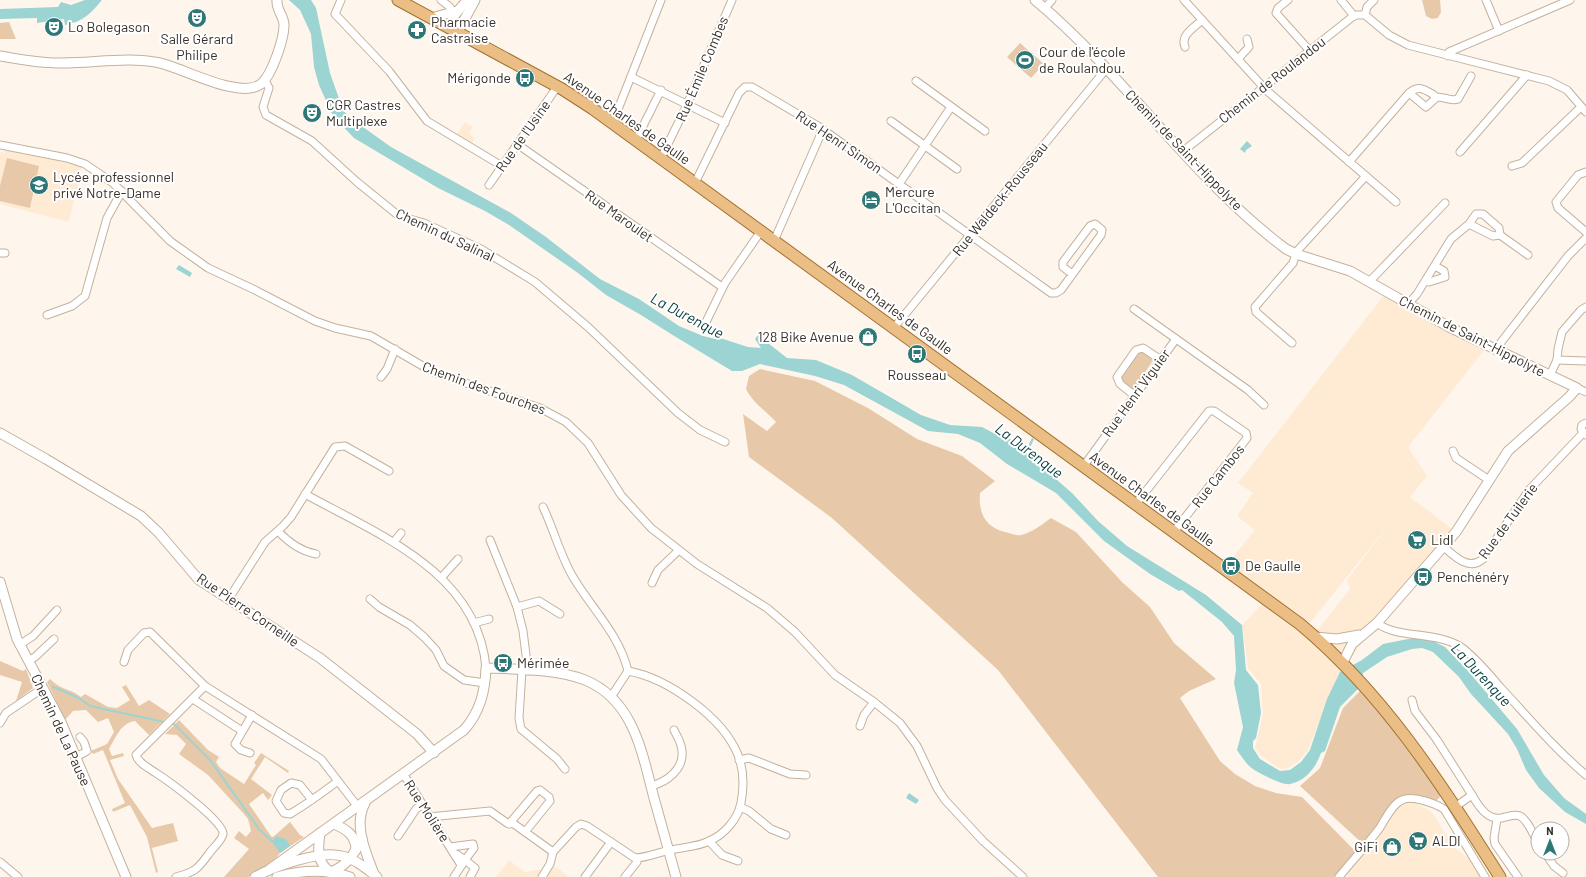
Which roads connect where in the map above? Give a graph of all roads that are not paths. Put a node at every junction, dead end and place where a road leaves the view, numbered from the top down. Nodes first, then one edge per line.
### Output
1 (277, 0) edge
2 (341, 0) edge
3 (398, 0) edge
4 (441, 0) edge
5 (467, 0) edge
6 (475, 0) edge
7 (661, 0) edge
8 (732, 0) edge
9 (1036, 0) edge
10 (1052, 0) edge
11 (1288, 0) edge
12 (1341, 0) edge
13 (1374, 0) edge
14 (1486, 0) edge
15 (1570, 0) edge
16 (1186, 1) edge
17 (1045, 8) junction
18 (454, 14) junction
19 (1365, 15) junction
20 (1354, 16) junction
21 (431, 18) junction
22 (1202, 20) junction
23 (454, 31) junction
24 (1499, 31) junction
25 (1247, 39) dead end
26 (1185, 47) dead end
27 (1310, 51) junction
28 (0, 56) edge
29 (1448, 56) junction
30 (1238, 59) junction
31 (1107, 68) junction
32 (1528, 75) junction
33 (1471, 76) dead end
34 (631, 77) junction
35 (264, 80) junction
36 (916, 81) dead end
37 (557, 87) junction
38 (1264, 88) junction
39 (661, 90) junction
40 (1409, 93) junction
41 (1435, 97) junction
42 (688, 104) junction
43 (951, 107) junction
44 (1584, 109) edge
45 (891, 121) dead end
46 (611, 122) junction
47 (725, 123) junction
48 (823, 130) junction
49 (985, 132) dead end
50 (636, 140) junction
51 (517, 144) junction
52 (0, 145) edge
53 (925, 145) junction
54 (1182, 152) junction
55 (1460, 152) dead end
56 (660, 158) junction
57 (1349, 162) junction
58 (502, 166) junction
59 (1512, 166) dead end
60 (957, 169) dead end
61 (1586, 172) edge
62 (1366, 176) junction
63 (695, 183) junction
64 (899, 184) junction
65 (490, 185) dead end
66 (122, 192) junction
67 (1396, 202) dead end
68 (1444, 203) dead end
69 (1469, 224) junction
70 (1579, 227) junction
71 (761, 231) junction
72 (1586, 232) edge
73 (970, 236) junction
74 (1500, 236) junction
75 (1583, 240) edge
76 (774, 241) junction
77 (1296, 254) junction
78 (1528, 255) dead end
79 (1435, 266) junction
80 (1072, 274) junction
81 (1426, 280) junction
82 (1369, 282) junction
83 (722, 288) junction
84 (1408, 304) junction
85 (1586, 307) edge
86 (1134, 309) dead end
87 (47, 315) dead end
88 (706, 322) dead end
89 (893, 329) junction
90 (1176, 339) junction
91 (1292, 343) dead end
92 (395, 349) junction
93 (1495, 350) junction
94 (1160, 360) junction
95 (1558, 360) junction
96 (1586, 361) edge
97 (1550, 375) junction
98 (381, 378) dead end
99 (1576, 388) junction
100 (1586, 392) edge
101 (1135, 396) junction
102 (1264, 405) dead end
103 (1586, 422) edge
104 (0, 434) edge
105 (1584, 434) edge
106 (725, 442) dead end
107 (1453, 451) dead end
108 (1082, 467) junction
109 (389, 471) dead end
110 (1489, 480) junction
111 (305, 494) junction
112 (1135, 505) junction
113 (543, 507) dead end
114 (278, 531) junction
115 (401, 533) dead end
116 (1173, 533) junction
117 (490, 540) dead end
118 (394, 542) junction
119 (1444, 547) junction
120 (678, 551) junction
121 (316, 554) dead end
122 (458, 559) dead end
123 (441, 578) junction
124 (0, 582) edge
125 (652, 583) dead end
126 (370, 599) dead end
127 (228, 600) junction
128 (517, 606) junction
129 (57, 610) dead end
130 (560, 614) dead end
131 (490, 619) dead end
132 (474, 623) junction
133 (1377, 623) junction
134 (1361, 635) junction
135 (1315, 637) junction
136 (54, 639) dead end
137 (20, 645) junction
138 (28, 661) junction
139 (124, 662) dead end
140 (1344, 665) junction
141 (486, 668) junction
142 (525, 671) junction
143 (628, 671) junction
144 (485, 683) junction
145 (205, 686) junction
146 (43, 688) junction
147 (611, 697) junction
148 (193, 699) junction
149 (1412, 700) dead end
150 (874, 702) junction
151 (3, 710) edge
152 (252, 715) junction
153 (0, 723) edge
154 (860, 726) dead end
155 (674, 730) dead end
156 (242, 731) junction
157 (80, 737) dead end
158 (250, 753) dead end
159 (434, 753) junction
160 (76, 757) junction
161 (739, 760) junction
162 (565, 769) dead end
163 (404, 775) junction
164 (806, 775) dead end
165 (1586, 775) edge
166 (338, 781) junction
167 (651, 786) junction
168 (1472, 795) junction
169 (312, 800) junction
170 (422, 805) junction
171 (361, 807) junction
172 (1455, 807) junction
173 (740, 808) junction
174 (429, 817) junction
175 (1497, 819) junction
176 (334, 824) junction
177 (509, 824) junction
178 (1530, 830) edge
179 (525, 832) junction
180 (320, 833) junction
181 (786, 835) dead end
182 (398, 836) dead end
183 (611, 842) junction
184 (709, 842) junction
185 (359, 844) junction
186 (452, 850) junction
187 (669, 850) junction
188 (553, 852) junction
189 (318, 856) junction
190 (637, 858) junction
191 (351, 859) junction
192 (738, 861) dead end
193 (1551, 861) edge
194 (0, 862) edge
195 (463, 863) junction
196 (270, 869) junction
197 (330, 872) junction
198 (1563, 873) dead end
199 (376, 876) edge
200 (18, 877) edge
201 (126, 877) edge
202 (176, 877) edge
203 (255, 877) edge
204 (277, 877) edge
205 (350, 877) edge
206 (454, 877) edge
207 (470, 877) edge
208 (542, 877) edge
209 (585, 877) edge
210 (625, 877) edge
211 (676, 877) edge
212 (1023, 877) edge
213 (1339, 877) edge
214 (1485, 877) edge
215 (1500, 877) edge
216 (1518, 877) edge

1 - 35 street
2 - 58 street
3 - 21 main road, Avenue Charles de Gaulle
4 - 18 street
5 - 18 street
6 - 23 street
7 - 34 street
8 - 42 street, Rue Émile Combes
9 - 17 street, Chemin de Saint-Hippolyte
10 - 17 street
11 - 27 street
12 - 20 street
13 - 19 street
14 - 24 street
15 - 24 street
16 - 22 street
17 - 31 street, Chemin de Saint-Hippolyte
18 - 21 street
18 - 23 street
19 - 20 street
19 - 29 street
20 - 27 street, Chemin de Roulandou
21 - 23 main road, Avenue Charles de Gaulle
22 - 26 street
22 - 30 street
23 - 37 main road, Avenue Charles de Gaulle
24 - 29 street
25 - 30 street
27 - 38 street, Chemin de Roulandou
28 - 35 street
29 - 32 street
30 - 38 street
31 - 54 street, Chemin de Saint-Hippolyte
31 - 73 street, Rue Waldeck-Rousseau
32 - 44 street
32 - 55 street
33 - 41 street
34 - 39 street
34 - 46 street
35 - 106 street, Chemin du Salinal
36 - 43 street
37 - 46 main road, Avenue Charles de Gaulle
37 - 51 street, Rue de l'Usine
38 - 54 street, Chemin de Roulandou
38 - 57 street
39 - 42 street
39 - 50 street
40 - 41 street
40 - 41 street
40 - 57 street
42 - 47 street
42 - 56 street, Rue Émile Combes
43 - 49 street
43 - 53 street
44 - 59 street
45 - 53 street
46 - 50 main road, Avenue Charles de Gaulle
47 - 48 street, Rue Henri Simon
47 - 63 street, Rue Henri Simon
48 - 64 street, Rue Henri Simon
48 - 76 street
50 - 56 main road, Avenue Charles de Gaulle
51 - 58 street, Rue de l'Usine
51 - 83 street, Rue Maroulet
52 - 66 street, Chemin des Fourches
53 - 60 street
53 - 64 street
54 - 77 street, Chemin de Saint-Hippolyte
56 - 63 main road, Avenue Charles de Gaulle
57 - 62 street
58 - 65 street, Rue de l'Usine
61 - 70 street
62 - 67 street
62 - 77 street
63 - 71 main road, Avenue Charles de Gaulle
64 - 73 street, Rue Henri Simon
66 - 87 street
66 - 92 street, Chemin des Fourches
68 - 82 street
69 - 74 street
69 - 74 street
69 - 79 street
70 - 72 street
70 - 75 street
71 - 76 main road, Avenue Charles de Gaulle
71 - 83 street
73 - 80 street, Rue Henri Simon
73 - 89 street, Rue Waldeck-Rousseau
74 - 78 street
75 - 93 street
76 - 89 main road, Avenue Charles de Gaulle
77 - 82 street, Chemin de Saint-Hippolyte
77 - 91 street
79 - 81 street
79 - 81 street
80 - 80 street, Rue Henri Simon
81 - 84 street
82 - 84 street, Chemin de Saint-Hippolyte
83 - 88 street
84 - 93 street, Chemin de Saint-Hippolyte
85 - 95 street
86 - 90 street, Rue Henri Viguier
89 - 108 main road, Avenue Charles de Gaulle
90 - 94 street, Rue Henri Viguier
90 - 102 street, Rue Henri Viguier
92 - 98 street
92 - 120 street, Chemin des Fourches
93 - 97 street, Chemin de Saint-Hippolyte
94 - 101 street, Rue Henri Viguier
94 - 101 street
95 - 96 street
95 - 97 street
97 - 99 street, Chemin de Saint-Hippolyte
99 - 100 street, Chemin de Saint-Hippolyte
99 - 110 street
101 - 108 street, Rue Henri Viguier
103 - 105 street, Rue de Tuilerie
104 - 127 street, Rue Pierre Corneille
105 - 119 street, Rue de Tuilerie
107 - 110 street
108 - 112 main road, Avenue Charles de Gaulle
109 - 111 street
110 - 119 street
111 - 114 street
111 - 118 street
112 - 116 main road, Avenue Charles de Gaulle
112 - 116 street, Rue Cambos
113 - 143 street
114 - 121 street
114 - 127 street
115 - 118 street
116 - 135 main road, Avenue Charles de Gaulle
117 - 128 street
118 - 123 street
119 - 133 street
120 - 125 street
120 - 150 street, Chemin des Fourches
122 - 123 street
123 - 132 street
124 - 137 street, Chemin de La Pause
126 - 144 street
127 - 159 street, Rue Pierre Corneille
128 - 130 street
128 - 142 street
129 - 137 street
131 - 132 street
132 - 141 street
133 - 134 street
133 - 165 street
134 - 135 street
134 - 140 street
135 - 140 main road, Avenue Charles de Gaulle
136 - 138 street
137 - 138 street, Chemin de La Pause
138 - 146 street, Chemin de La Pause
139 - 145 street
140 - 172 main road, Avenue Charles de Gaulle
141 - 142 street
141 - 144 street
142 - 147 street
142 - 162 street
143 - 147 street
143 - 161 street
144 - 159 street
145 - 148 street
145 - 152 street
146 - 151 street
146 - 160 street, Chemin de La Pause
147 - 167 street
148 - 156 street
148 - 202 street
149 - 168 street
150 - 154 street
150 - 212 street, Chemin des Fourches
151 - 153 street
152 - 156 street
152 - 166 street
155 - 167 street
156 - 158 street
157 - 160 street
159 - 163 street
160 - 201 street, Chemin de La Pause
161 - 164 street
161 - 173 street
163 - 170 street, Rue Molière
163 - 171 street
166 - 169 street
166 - 171 street
167 - 187 street
168 - 172 street
168 - 175 street
169 - 169 street
170 - 174 street, Rue Molière
170 - 182 street
171 - 176 street
171 - 185 street
172 - 215 main road, Avenue Charles de Gaulle
173 - 181 street
173 - 184 street
174 - 177 street
174 - 186 street, Rue Molière
175 - 178 street
175 - 216 street
176 - 180 street
176 - 185 street
177 - 179 street
177 - 179 street
179 - 188 street
180 - 189 street
180 - 196 street
183 - 188 street
183 - 190 street
183 - 209 street
184 - 187 street
184 - 192 street
185 - 191 street
185 - 199 street
186 - 195 street, Rue Molière
186 - 195 street, Rue Molière
187 - 190 street
187 - 211 street
188 - 208 street
189 - 191 street
189 - 196 street
189 - 197 street
190 - 210 street
191 - 197 street
191 - 199 street
193 - 198 street
194 - 200 street
195 - 206 street, Rue Molière
195 - 207 street
196 - 203 street
197 - 204 street
197 - 205 street
213 - 214 street

